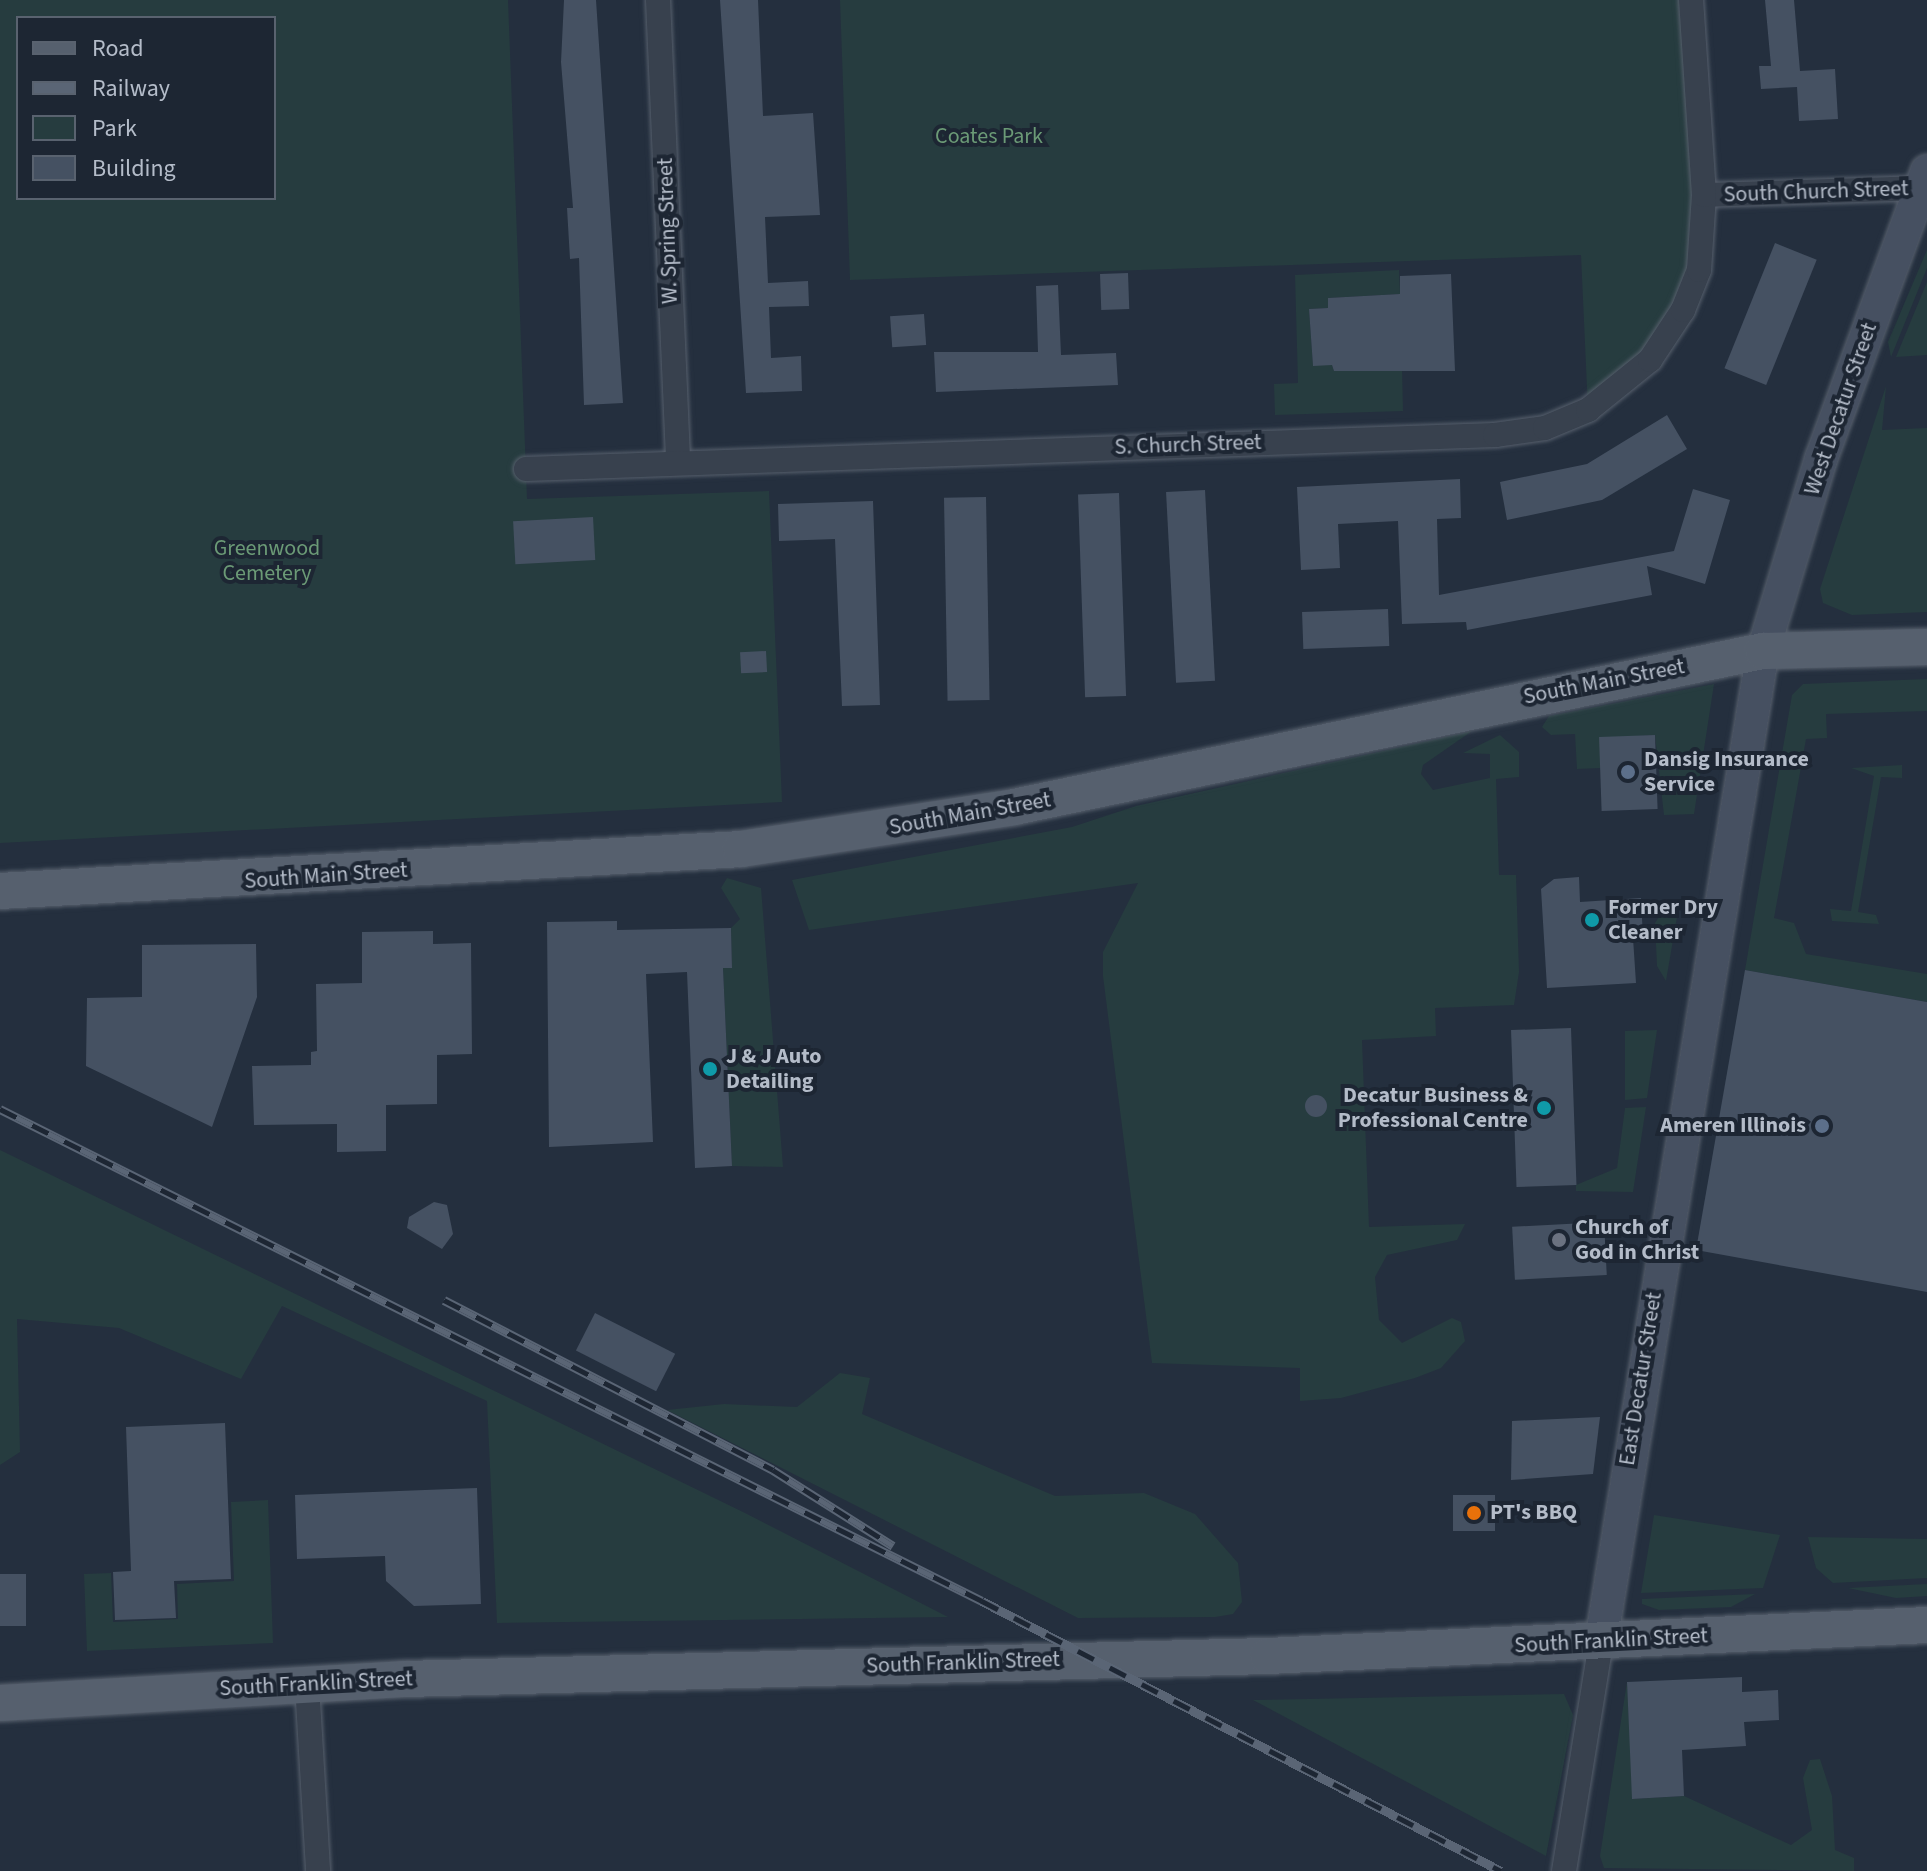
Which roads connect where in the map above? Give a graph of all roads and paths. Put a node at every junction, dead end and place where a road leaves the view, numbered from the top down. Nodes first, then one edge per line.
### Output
1 (658, 0) edge
2 (1691, 0) edge
3 (1925, 182) edge
4 (1704, 195) junction
5 (678, 462) junction
6 (526, 469) dead end
7 (1927, 647) edge
8 (1763, 651) junction
9 (0, 891) edge
10 (1927, 1625) edge
11 (1601, 1642) junction
12 (307, 1684) junction
13 (0, 1703) edge
14 (318, 1871) edge
15 (1564, 1871) edge

1 - 5 street, W. Spring Street
2 - 4 street, S. Church Street
3 - 4 street, South Church Street
3 - 8 street, West Decatur Street
4 - 5 street, S. Church Street
5 - 6 street, S. Church Street
7 - 8 main road, South Main Street
8 - 9 main road, South Main Street
8 - 11 street, East Decatur Street
10 - 11 main road, South Franklin Street
11 - 12 main road, South Franklin Street
11 - 15 street, East Decatur Street
12 - 13 main road, South Franklin Street
12 - 14 street

